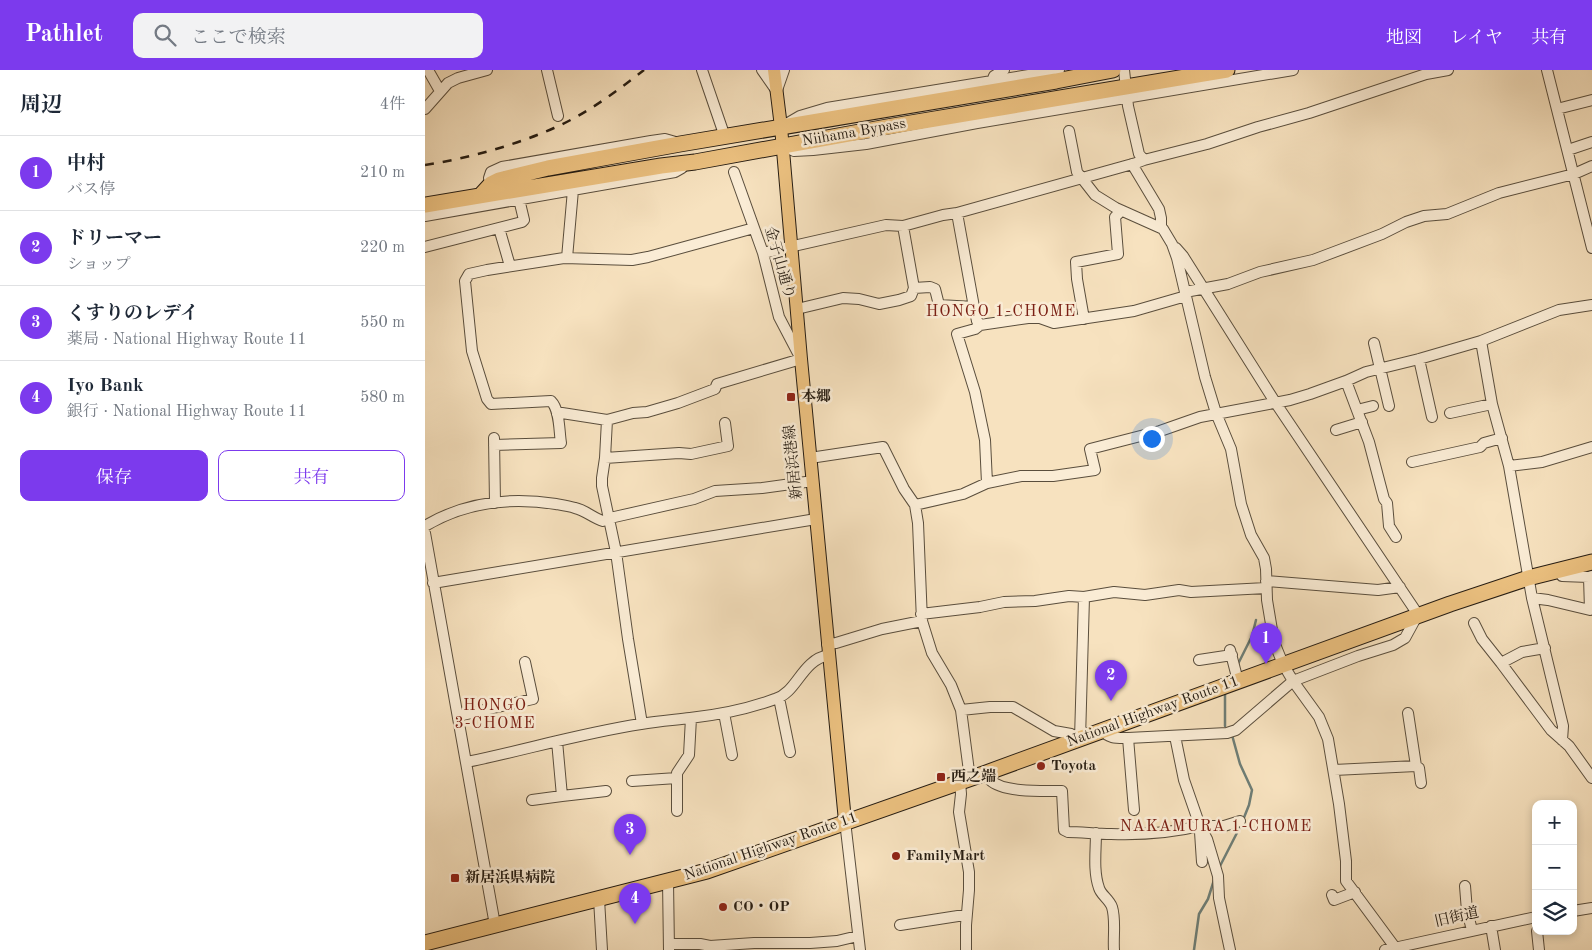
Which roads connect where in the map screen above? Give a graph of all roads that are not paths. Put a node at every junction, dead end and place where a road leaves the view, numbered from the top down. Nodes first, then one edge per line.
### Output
1 (429, 70) edge
2 (487, 70) edge
3 (547, 70) edge
4 (702, 70) edge
5 (762, 70) edge
6 (774, 70) edge
7 (783, 70) edge
8 (1004, 70) edge
9 (1059, 70) edge
10 (1113, 70) edge
11 (1124, 70) edge
12 (1227, 70) edge
13 (1293, 70) edge
14 (1448, 70) edge
15 (1547, 70) edge
16 (992, 81) junction
17 (440, 91) junction
18 (777, 91) junction
19 (1127, 92) junction
20 (1592, 100) edge
21 (425, 109) edge
22 (1557, 109) junction
23 (558, 116) dead end
24 (781, 127) junction
25 (1069, 131) dead end
26 (725, 137) junction
27 (1592, 142) edge
28 (783, 146) junction
29 (1567, 150) junction
30 (1143, 160) junction
31 (695, 162) junction
32 (1132, 164) junction
33 (1592, 166) edge
34 (734, 172) dead end
35 (1574, 174) junction
36 (1084, 178) junction
37 (573, 190) junction
38 (480, 196) junction
39 (519, 199) junction
40 (425, 205) edge
41 (1121, 211) junction
42 (957, 214) junction
43 (425, 216) edge
44 (903, 226) junction
45 (499, 228) junction
46 (754, 228) junction
47 (1161, 228) junction
48 (1172, 244) junction
49 (425, 247) edge
50 (791, 247) junction
51 (1592, 248) edge
52 (763, 254) junction
53 (567, 258) junction
54 (510, 266) junction
55 (913, 288) junction
56 (1203, 288) junction
57 (1185, 294) junction
58 (1592, 305) edge
59 (974, 307) junction
60 (797, 309) junction
61 (1084, 319) junction
62 (980, 325) junction
63 (1481, 340) junction
64 (1374, 343) dead end
65 (801, 359) junction
66 (1419, 359) junction
67 (1380, 369) junction
68 (1346, 381) junction
69 (1275, 402) junction
70 (1492, 404) junction
71 (1373, 406) dead end
72 (1389, 406) dead end
73 (1357, 410) junction
74 (1216, 413) junction
75 (1451, 413) dead end
76 (557, 414) junction
77 (1432, 417) dead end
78 (607, 420) junction
79 (1362, 422) junction
80 (725, 423) dead end
81 (1335, 430) dead end
82 (1502, 438) junction
83 (1592, 447) edge
84 (605, 458) junction
85 (810, 458) junction
86 (1412, 462) dead end
87 (1509, 466) junction
88 (813, 481) junction
89 (987, 483) junction
90 (495, 503) junction
91 (915, 505) junction
92 (610, 518) junction
93 (816, 519) junction
94 (425, 526) edge
95 (425, 533) edge
96 (1396, 537) dead end
97 (616, 552) junction
98 (1591, 572) edge
99 (1528, 578) junction
100 (433, 583) junction
101 (1266, 584) junction
102 (1400, 587) junction
103 (1084, 597) junction
104 (1532, 598) junction
105 (1591, 614) edge
106 (1419, 616) junction
107 (921, 617) junction
108 (1474, 623) dead end
109 (1545, 648) junction
110 (828, 649) junction
111 (1199, 660) dead end
112 (525, 662) dead end
113 (1501, 663) junction
114 (1283, 664) junction
115 (1236, 674) junction
116 (1293, 681) junction
117 (779, 698) junction
118 (961, 710) junction
119 (724, 713) junction
120 (1407, 713) dead end
121 (458, 716) junction
122 (691, 718) junction
123 (642, 724) junction
124 (1102, 730) junction
125 (1175, 736) junction
126 (1128, 738) junction
127 (1080, 739) junction
128 (1562, 740) junction
129 (557, 741) junction
130 (790, 752) dead end
131 (732, 756) dead end
132 (467, 762) junction
133 (1416, 766) junction
134 (1334, 770) junction
135 (986, 773) junction
136 (677, 778) junction
137 (1592, 778) edge
138 (965, 780) junction
139 (632, 781) dead end
140 (1421, 783) dead end
141 (606, 791) dead end
142 (562, 796) junction
143 (532, 800) dead end
144 (1133, 810) dead end
145 (677, 811) dead end
146 (845, 821) junction
147 (1240, 821) dead end
148 (1200, 826) junction
149 (1096, 833) junction
150 (1202, 862) dead end
151 (668, 880) junction
152 (1465, 886) dead end
153 (1355, 892) junction
154 (1333, 895) dead end
155 (599, 899) junction
156 (1592, 908) edge
157 (1577, 910) edge
158 (966, 916) junction
159 (1532, 918) edge
160 (495, 925) junction
161 (900, 925) dead end
162 (1491, 926) junction
163 (1472, 930) junction
164 (1537, 935) edge
165 (858, 936) junction
166 (425, 943) edge
167 (669, 947) edge
168 (1393, 949) edge
169 (602, 950) edge
170 (860, 950) edge
171 (966, 950) edge
172 (1114, 950) edge
173 (1230, 950) edge
174 (1495, 950) edge
175 (1539, 950) edge

1 - 17 street
2 - 17 street
3 - 23 street
4 - 26 street
5 - 18 street
6 - 18 main road, 新居浜港線
7 - 18 street
8 - 16 street
9 - 16 street
10 - 24 highway, Niihama Bypass
11 - 19 street
12 - 19 highway, Niihama Bypass
13 - 19 street
14 - 30 street
15 - 22 street
16 - 24 street
17 - 21 street
18 - 24 main road, 新居浜港線
19 - 28 highway, Niihama Bypass
19 - 30 street
20 - 22 street
22 - 29 street
24 - 26 highway, Niihama Bypass
24 - 28 main road, 新居浜港線
25 - 36 street
26 - 38 highway, Niihama Bypass
27 - 29 street
28 - 31 highway, Niihama Bypass
28 - 50 main road, 新居浜港線
29 - 35 street
30 - 32 street
31 - 37 street
31 - 38 highway, Niihama Bypass
32 - 36 street
32 - 47 street
33 - 35 street
34 - 46 street, 金子山通り
35 - 51 street
35 - 56 street
36 - 41 street
36 - 42 street
37 - 39 street
37 - 53 street
38 - 40 highway, Niihama Bypass
39 - 43 street
39 - 45 street
41 - 47 street
41 - 61 street
42 - 44 street
42 - 59 street
44 - 50 street
44 - 55 street
45 - 49 street
45 - 54 street
46 - 52 street, 金子山通り
46 - 53 street
47 - 48 street
48 - 56 street
48 - 57 street
50 - 52 street
50 - 60 main road, 新居浜港線
52 - 65 street, 金子山通り
53 - 54 street
54 - 76 street
55 - 59 street
55 - 60 street
56 - 57 street
56 - 69 street
57 - 61 street
57 - 74 street
58 - 63 street
59 - 62 street
60 - 65 main road, 新居浜港線
61 - 62 street
62 - 89 street
63 - 66 street
63 - 70 street
64 - 67 street
65 - 78 street
65 - 85 main road, 新居浜港線
66 - 67 street
66 - 77 street
67 - 68 street
67 - 72 street
68 - 69 street
68 - 73 street
69 - 74 street
69 - 102 street
70 - 75 street
70 - 82 street
71 - 73 street
73 - 79 street
74 - 89 street
74 - 101 street
76 - 78 street
76 - 90 street
78 - 84 street
79 - 81 street
79 - 96 street
80 - 84 street
82 - 86 street
82 - 87 street
83 - 87 street
84 - 92 street
85 - 88 main road, 新居浜港線
85 - 91 street
87 - 99 street
88 - 92 street
88 - 93 main road, 新居浜港線
89 - 91 street
90 - 92 street
90 - 94 street
91 - 107 street
92 - 97 street
93 - 97 street
93 - 110 main road, 新居浜港線
95 - 100 street
97 - 100 street
97 - 123 street
98 - 99 highway, National Highway Route 11
98 - 105 street
99 - 104 street
99 - 106 highway, National Highway Route 11
100 - 121 street
101 - 102 street
101 - 103 street
101 - 114 street
102 - 106 street
103 - 107 street
103 - 127 street
104 - 105 street
104 - 109 street
106 - 114 highway, National Highway Route 11
106 - 116 street
107 - 110 street
107 - 118 street
108 - 113 street
109 - 113 street
109 - 128 street
110 - 117 street
110 - 146 main road, 新居浜港線
111 - 115 street
112 - 121 street
113 - 128 street
114 - 115 highway, National Highway Route 11
114 - 116 street
115 - 124 highway, National Highway Route 11
116 - 125 street
116 - 134 street
117 - 119 street
117 - 130 street
118 - 127 street
118 - 138 street
119 - 122 street
119 - 131 street
120 - 133 street
121 - 132 street
122 - 123 street
122 - 136 street
123 - 129 street
124 - 126 street
124 - 127 highway, National Highway Route 11
125 - 126 street
125 - 148 street
126 - 144 street
127 - 135 highway, National Highway Route 11
128 - 137 street
129 - 132 street
129 - 142 street
132 - 160 street
133 - 134 street
133 - 140 street
134 - 153 street
135 - 138 highway, National Highway Route 11
135 - 149 street
136 - 139 street
136 - 145 street
138 - 146 highway, National Highway Route 11
138 - 158 street
141 - 142 street
142 - 143 street
146 - 151 highway, National Highway Route 11
146 - 165 street
147 - 148 street
148 - 149 street
148 - 150 street
148 - 173 street
149 - 172 street
151 - 155 highway, National Highway Route 11
151 - 167 street
152 - 163 street
153 - 154 street
153 - 168 street
155 - 160 highway, National Highway Route 11
155 - 169 street
156 - 157 street
158 - 161 street
158 - 171 street
159 - 162 street, 旧街道
160 - 166 highway, National Highway Route 11
162 - 163 street, 旧街道
162 - 174 street
163 - 168 street, 旧街道
164 - 175 street
165 - 167 street
165 - 170 street

